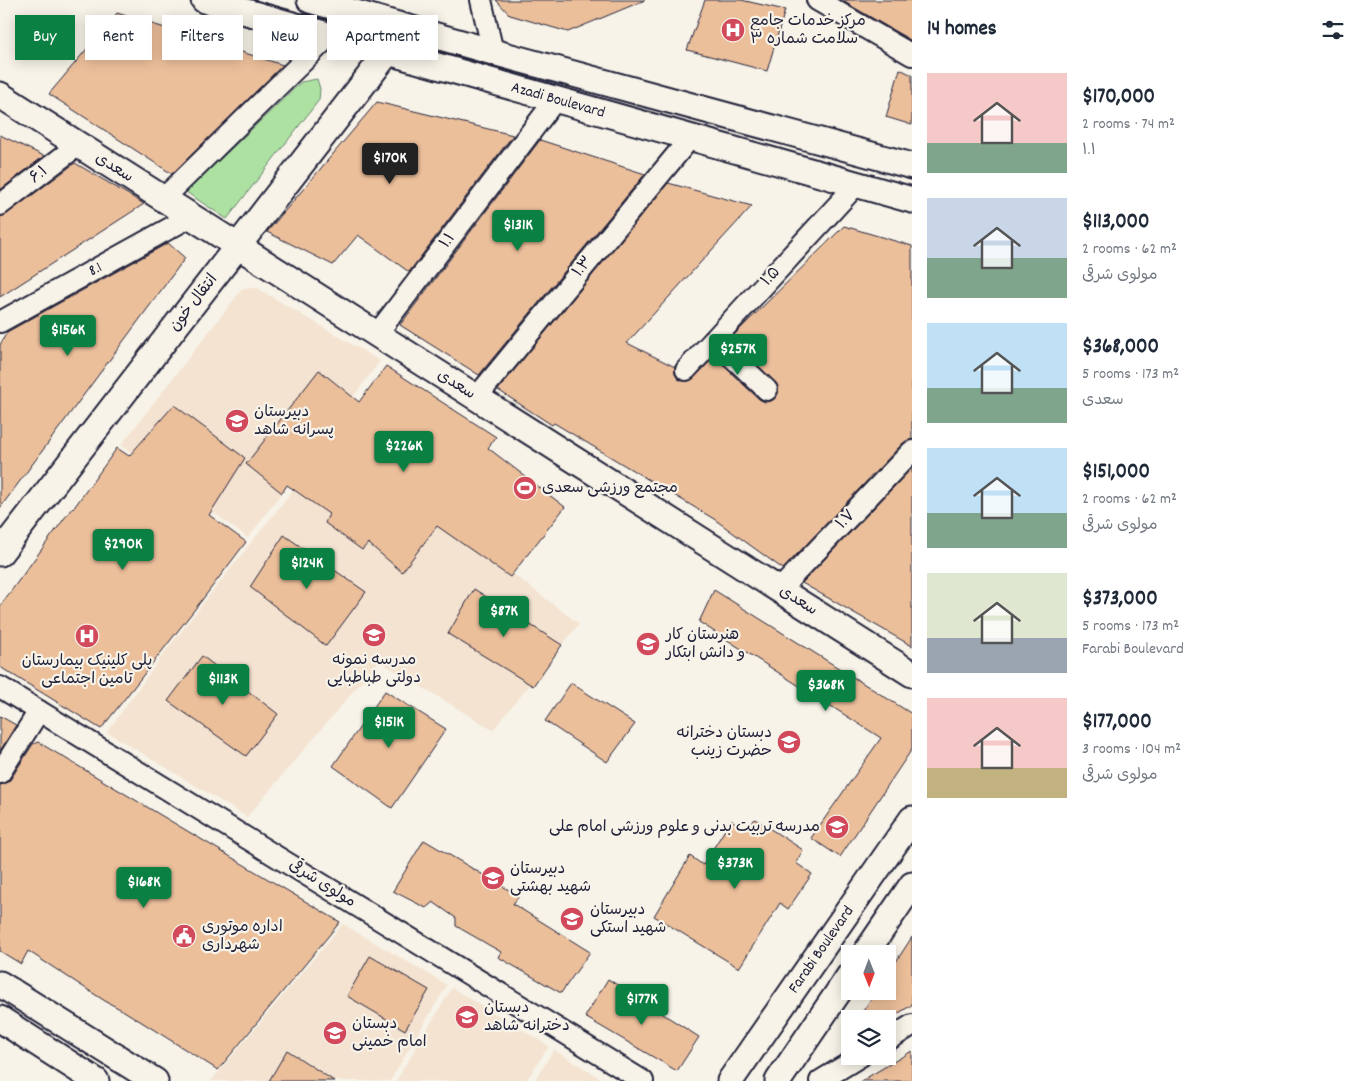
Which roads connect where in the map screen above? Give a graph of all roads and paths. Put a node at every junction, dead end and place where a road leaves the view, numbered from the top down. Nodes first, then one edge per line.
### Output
1 (204, 0) edge
2 (238, 0) edge
3 (249, 0) edge
4 (310, 0) edge
5 (346, 0) edge
6 (480, 0) edge
7 (817, 0) edge
8 (363, 15) edge
9 (381, 15) edge
10 (327, 35) edge
11 (438, 36) edge
12 (327, 39) edge
13 (493, 52) junction
14 (912, 55) edge
15 (382, 60) edge
16 (417, 60) edge
17 (0, 96) edge
18 (556, 99) junction
19 (690, 137) junction
20 (78, 145) junction
21 (912, 166) edge
22 (857, 184) junction
23 (163, 199) junction
24 (912, 200) edge
25 (0, 205) edge
26 (190, 216) junction
27 (238, 246) junction
28 (6, 319) edge
29 (0, 334) edge
30 (377, 334) junction
31 (714, 340) junction
32 (686, 370) dead end
33 (767, 390) dead end
34 (476, 398) junction
35 (912, 451) edge
36 (0, 553) edge
37 (779, 590) junction
38 (912, 674) edge
39 (0, 686) edge
40 (40, 711) junction
41 (0, 773) edge
42 (912, 819) edge
43 (912, 884) edge
44 (871, 945) edge
45 (0, 984) edge
46 (841, 989) edge
47 (0, 1019) edge
48 (912, 1026) edge
49 (896, 1035) edge
50 (846, 1065) edge
51 (96, 1081) edge
52 (154, 1081) edge
53 (644, 1081) edge
54 (730, 1081) edge
55 (778, 1081) edge
56 (820, 1081) edge

1 - 10 main road, Azadi Boulevard
2 - 3 main road
4 - 8 main road, Azadi Boulevard
5 - 9 main road
6 - 13 street
7 - 14 street
11 - 13 main road, Azadi Boulevard
12 - 23 street
13 - 21 main road, Azadi Boulevard
15 - 27 main road, انتقال خون
16 - 18 main road, Azadi Boulevard
17 - 20 main road, سعدی
18 - 19 main road, Azadi Boulevard
18 - 30 street, ۱.۱
19 - 22 main road, Azadi Boulevard
19 - 34 street, ۱.۳
20 - 23 main road, سعدی
20 - 25 street, ۶.۱
22 - 24 main road, Azadi Boulevard
22 - 31 street, ۱.۵
23 - 26 main road, سعدی
26 - 27 main road, سعدی
26 - 28 street, 8.1
27 - 30 main road, سعدی
27 - 36 main road, انتقال خون
28 - 29 street
30 - 34 main road, سعدی
31 - 32 street, ۱.۵
31 - 33 street
34 - 37 main road, سعدی
35 - 37 street, ۱.۷
37 - 38 main road, سعدی
39 - 40 street, مولوی شرقی
40 - 41 street
40 - 53 street, مولوی شرقی
42 - 54 main road, Farabi Boulevard
43 - 44 main road
45 - 52 main road
46 - 55 main road
47 - 51 main road
48 - 49 street
50 - 56 street

